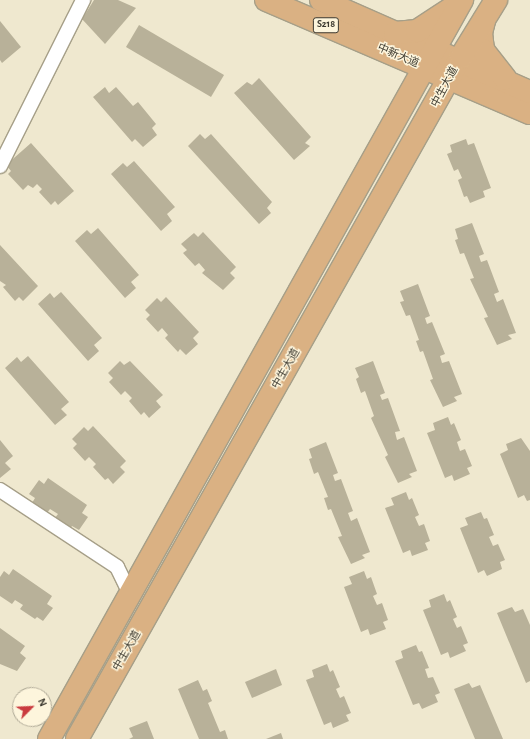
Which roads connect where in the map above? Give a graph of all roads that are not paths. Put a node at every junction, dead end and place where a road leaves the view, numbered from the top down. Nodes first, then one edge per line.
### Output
1 (83, 0) edge
2 (266, 0) edge
3 (321, 0) edge
4 (462, 0) edge
5 (496, 0) edge
6 (484, 18) junction
7 (391, 42) junction
8 (428, 58) junction
9 (458, 60) junction
10 (515, 92) edge
11 (403, 106) junction
12 (530, 113) edge
13 (429, 117) junction
14 (0, 166) edge
15 (0, 490) edge
16 (130, 594) junction
17 (49, 739) edge
18 (77, 739) edge

1 - 14 street
2 - 7 main road, 中新大道 / S218
3 - 7 main road, 中新大道 / S218
4 - 7 main road
4 - 8 main road
4 - 9 main road
5 - 6 main road, 中生大道
6 - 9 main road, 中生大道
6 - 10 main road
7 - 8 main road, 中新大道 / S218
7 - 11 main road
8 - 9 main road, 中新大道 / S218
8 - 9 main road
8 - 11 main road
8 - 13 main road
9 - 10 main road, 中新大道 / S218
9 - 13 main road, 中生大道
10 - 12 main road, 中新大道 / S218
11 - 16 main road
13 - 18 main road, 中生大道
15 - 16 street
16 - 17 main road

